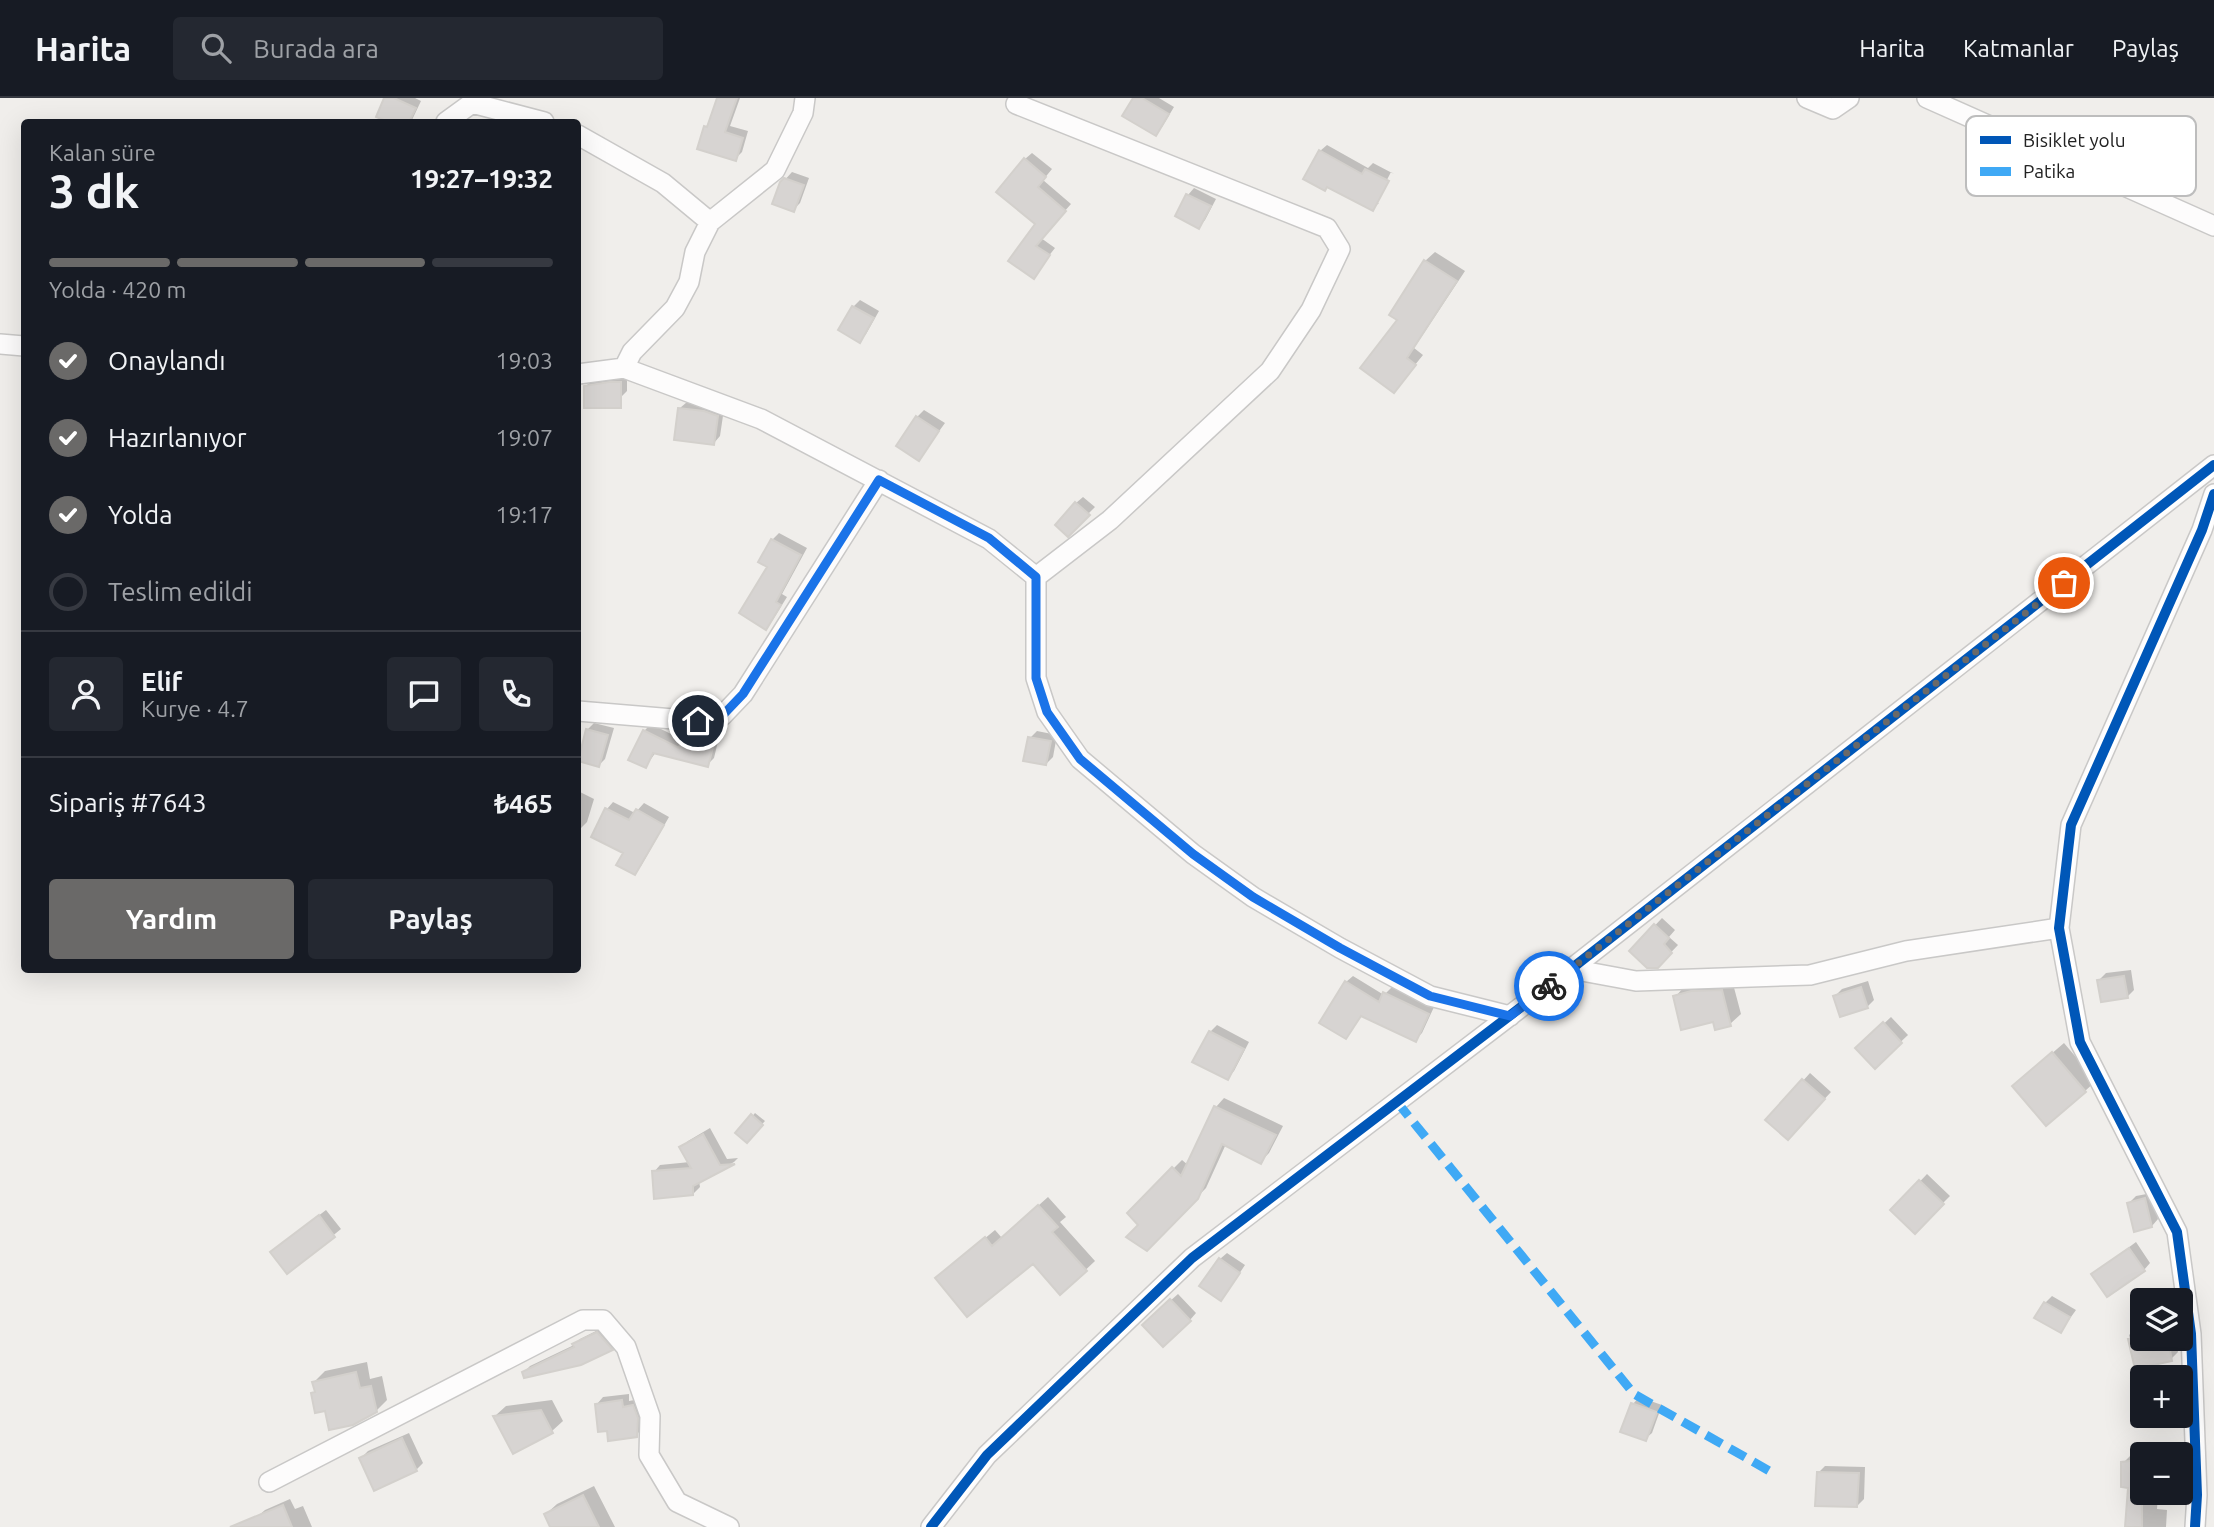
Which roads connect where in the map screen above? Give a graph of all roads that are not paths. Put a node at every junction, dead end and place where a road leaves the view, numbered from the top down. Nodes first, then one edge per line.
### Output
1 (805, 98) edge
2 (1807, 98) edge
3 (1849, 98) edge
4 (1927, 98) edge
5 (1016, 104) dead end
6 (1967, 116) edge
7 (450, 119) edge
8 (533, 119) edge
9 (581, 137) edge
10 (2147, 196) edge
11 (710, 222) junction
12 (2214, 226) edge
13 (0, 344) edge
14 (21, 346) edge
15 (624, 368) junction
16 (581, 374) edge
17 (2214, 465) edge
18 (879, 480) junction
19 (2214, 494) edge
20 (1036, 577) junction
21 (581, 711) edge
22 (2059, 928) junction
23 (1571, 969) junction
24 (1510, 1016) junction
25 (268, 1482) dead end
26 (729, 1527) edge
27 (931, 1527) edge
28 (2195, 1527) edge

1 - 11 street
2 - 3 street
4 - 6 street
5 - 20 street
7 - 8 street
9 - 11 street
10 - 12 street
11 - 15 street
13 - 14 street
15 - 16 street
15 - 18 street
17 - 23 street
18 - 20 street
18 - 21 street
19 - 22 street
20 - 24 street
22 - 23 street
22 - 28 street
23 - 24 street
24 - 27 street
25 - 26 street

